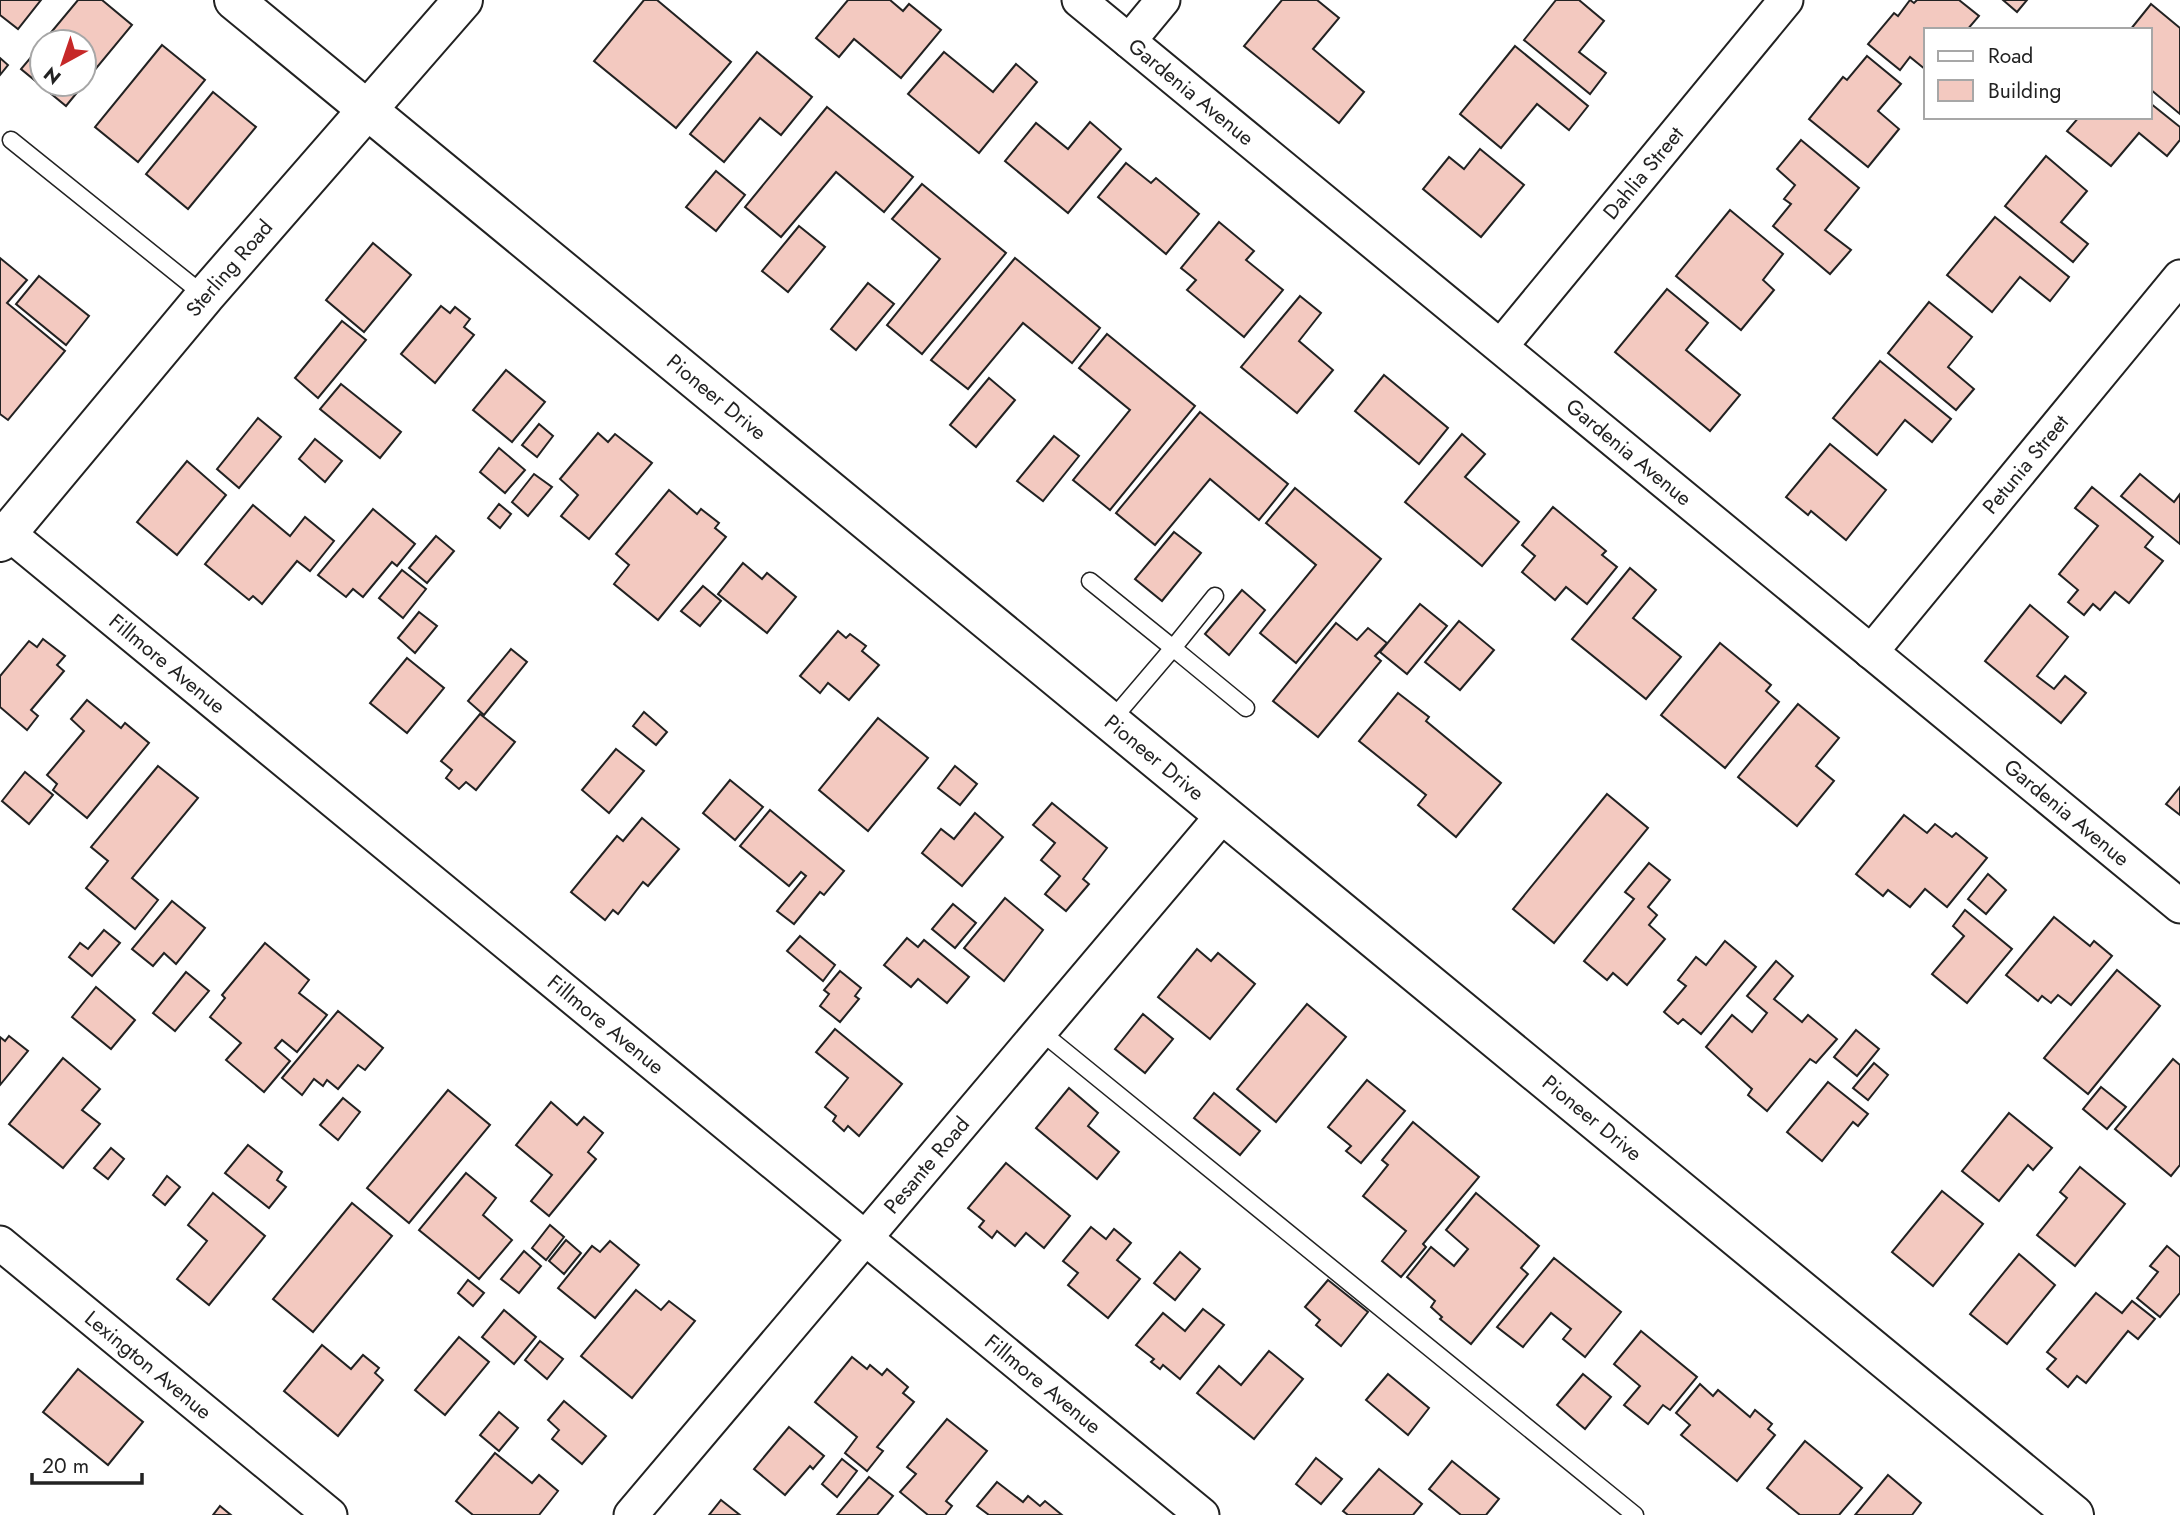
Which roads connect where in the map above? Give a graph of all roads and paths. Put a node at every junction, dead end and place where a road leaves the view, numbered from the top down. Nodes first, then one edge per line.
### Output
1 (234, 0) edge
2 (463, 0) edge
3 (1079, 0) edge
4 (1163, 0) edge
5 (1786, 0) edge
6 (1129, 41) junction
7 (366, 109) junction
8 (11, 140) dead end
9 (2180, 277) edge
10 (205, 296) junction
11 (1501, 346) junction
12 (4, 538) edge
13 (1090, 581) dead end
14 (1216, 596) dead end
15 (1173, 648) junction
16 (1871, 652) junction
17 (1245, 708) dead end
18 (1111, 722) junction
19 (1223, 815) junction
20 (2180, 906) edge
21 (1040, 1031) junction
22 (865, 1238) junction
23 (0, 1243) edge
24 (330, 1515) edge
25 (631, 1515) edge
26 (1202, 1515) edge
27 (1635, 1515) edge
28 (2074, 1515) edge

1 - 7 street, Pioneer Drive
2 - 7 street, Sterling Road
3 - 6 street, Gardenia Avenue
4 - 6 street
5 - 11 street, Dahlia Street
6 - 11 street, Gardenia Avenue
7 - 10 street, Sterling Road
7 - 18 street, Pioneer Drive
8 - 10 lane
9 - 16 street, Petunia Street
10 - 12 street, Sterling Road
11 - 16 street, Gardenia Avenue
12 - 22 street, Fillmore Avenue
13 - 15 lane
14 - 15 lane
15 - 17 lane
15 - 18 lane
16 - 20 street, Gardenia Avenue
18 - 19 street, Pioneer Drive
19 - 21 street, Pesante Road
19 - 28 street, Pioneer Drive
21 - 22 street, Pesante Road
21 - 27 lane
22 - 25 street, Pesante Road
22 - 26 street, Fillmore Avenue
23 - 24 street, Lexington Avenue

